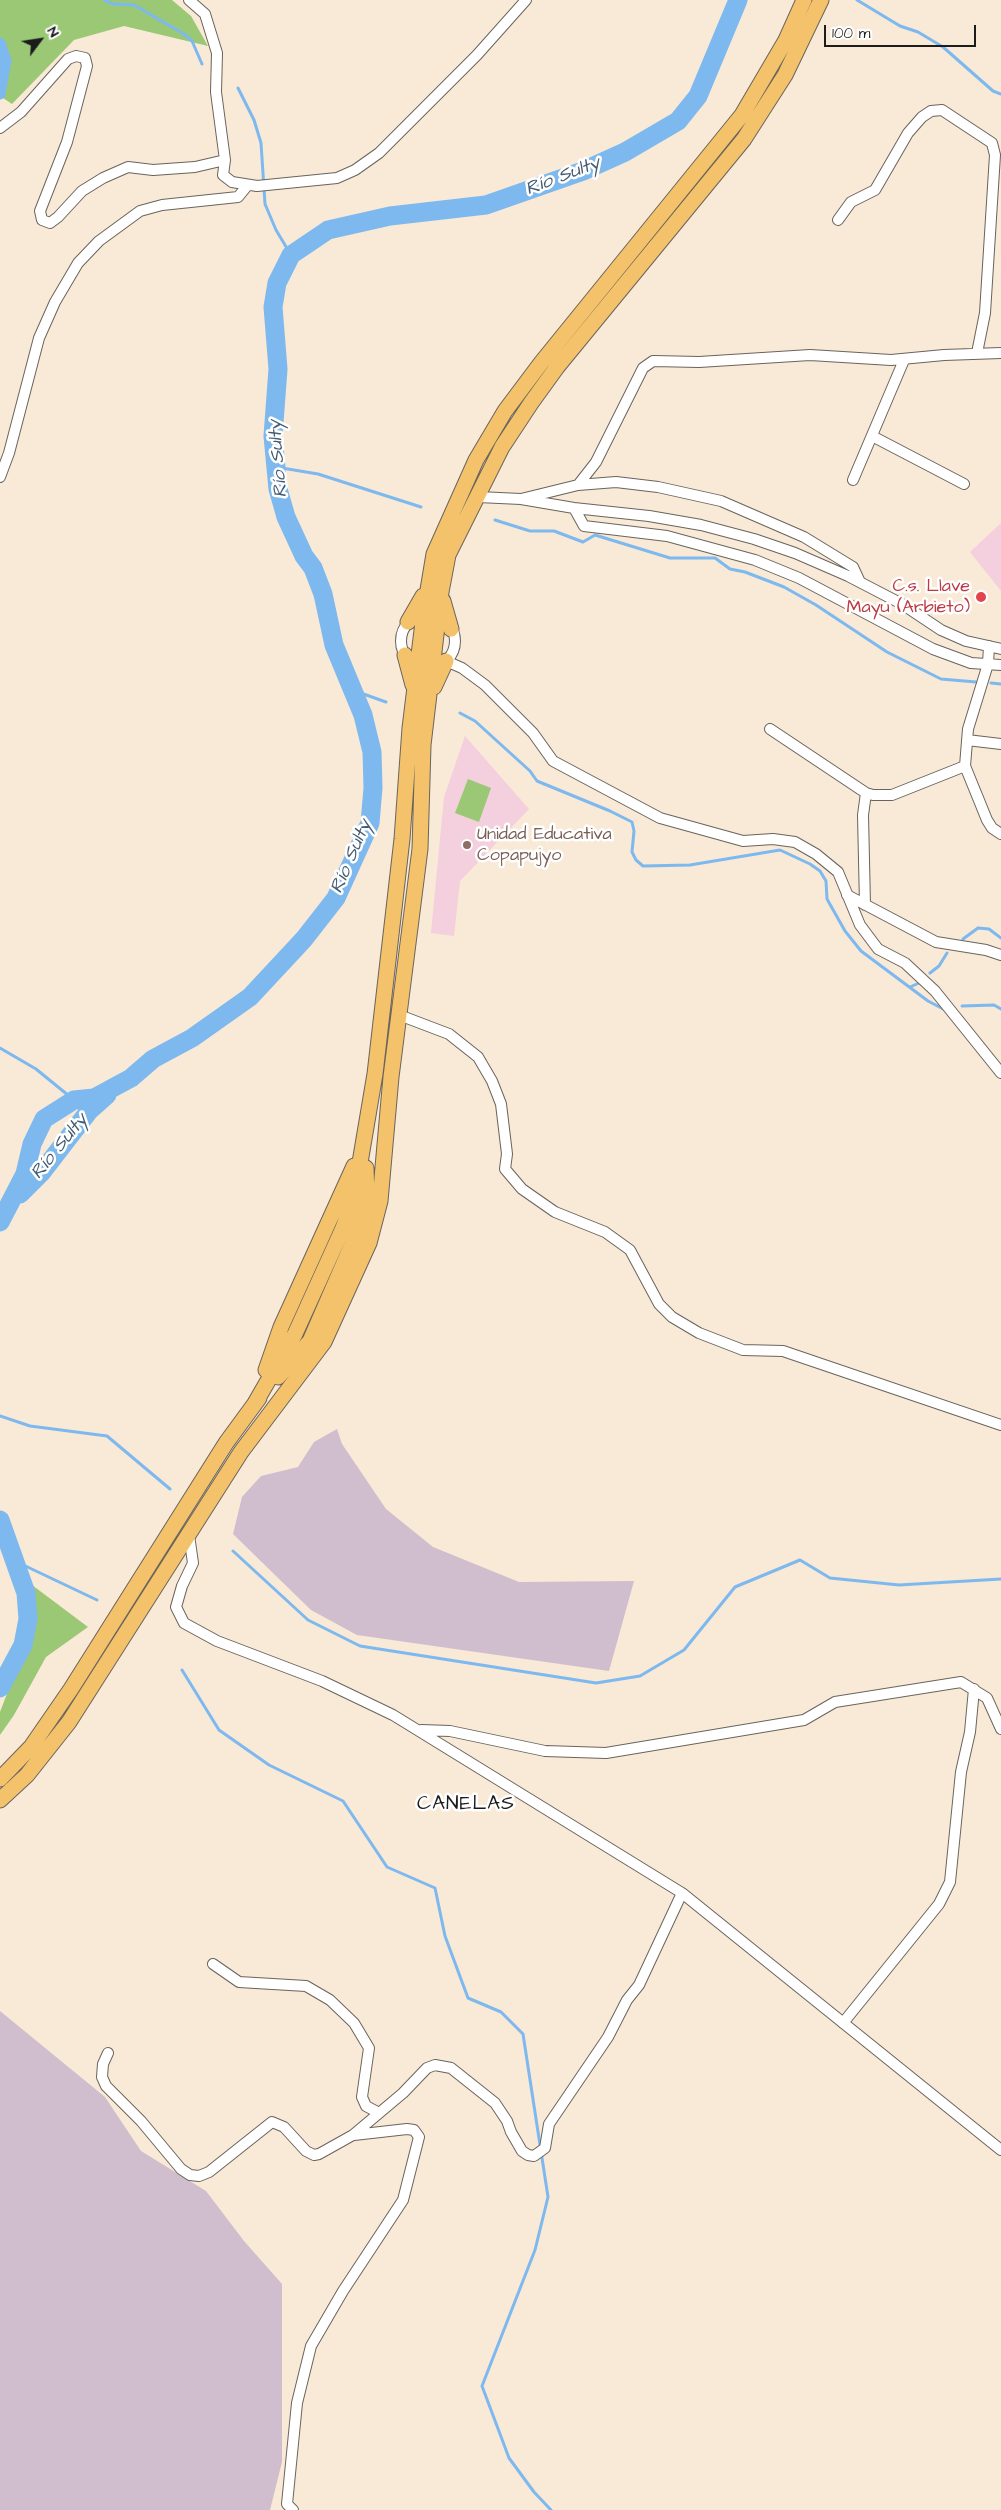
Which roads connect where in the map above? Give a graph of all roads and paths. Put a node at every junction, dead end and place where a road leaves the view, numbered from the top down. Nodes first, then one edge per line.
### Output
1 (189, 0) edge
2 (526, 0) edge
3 (804, 0) edge
4 (821, 0) edge
5 (0, 128) edge
6 (225, 160) junction
7 (256, 185) junction
8 (838, 220) dead end
9 (977, 353) junction
10 (1001, 353) edge
11 (904, 360) junction
12 (872, 436) junction
13 (0, 477) edge
14 (853, 480) dead end
15 (964, 484) dead end
16 (578, 485) junction
17 (478, 497) junction
18 (521, 499) junction
19 (574, 508) junction
20 (860, 582) junction
21 (435, 589) junction
22 (431, 616) junction
23 (408, 622) junction
24 (452, 629) junction
25 (989, 646) junction
26 (1001, 649) edge
27 (404, 655) junction
28 (988, 664) junction
29 (432, 665) junction
30 (1001, 665) edge
31 (415, 692) junction
32 (770, 729) dead end
33 (967, 740) junction
34 (1001, 744) edge
35 (965, 766) junction
36 (866, 793) junction
37 (1001, 834) edge
38 (847, 895) junction
39 (865, 905) junction
40 (1001, 955) edge
41 (399, 1015) junction
42 (1001, 1073) edge
43 (1001, 1425) edge
44 (189, 1535) junction
45 (974, 1689) junction
46 (1001, 1729) edge
47 (420, 1730) junction
48 (0, 1779) edge
49 (0, 1800) edge
50 (682, 1893) junction
51 (213, 1964) dead end
52 (843, 2023) junction
53 (108, 2053) dead end
54 (379, 2113) junction
55 (353, 2135) junction
56 (1001, 2150) edge
57 (293, 2510) edge

1 - 6 street
2 - 7 street
3 - 21 highway
4 - 17 highway
5 - 6 street
6 - 7 street
7 - 13 street
8 - 9 street
9 - 10 street
9 - 11 street
11 - 12 street
11 - 16 street
12 - 14 street
12 - 15 street
16 - 18 street
16 - 20 street
17 - 18 street
17 - 21 highway
18 - 19 street
19 - 20 street
19 - 28 street
20 - 25 street
21 - 22 highway
21 - 23 highway
21 - 24 highway
22 - 23 street
22 - 24 street
22 - 29 highway
23 - 27 street
24 - 29 street
25 - 26 street
25 - 28 street
27 - 29 street
27 - 31 highway
28 - 30 street
28 - 33 street
29 - 31 highway
29 - 38 street
29 - 41 highway
31 - 48 highway
32 - 36 street
33 - 34 street
33 - 35 street
35 - 36 street
35 - 37 street
36 - 39 street
38 - 39 street
38 - 42 street
39 - 40 street
41 - 43 street
41 - 44 highway
44 - 47 street
44 - 49 highway
45 - 46 street
45 - 47 street
45 - 52 street
47 - 50 street
50 - 52 street
50 - 54 street
51 - 54 street
52 - 56 street
53 - 55 street
54 - 55 street
55 - 57 street

